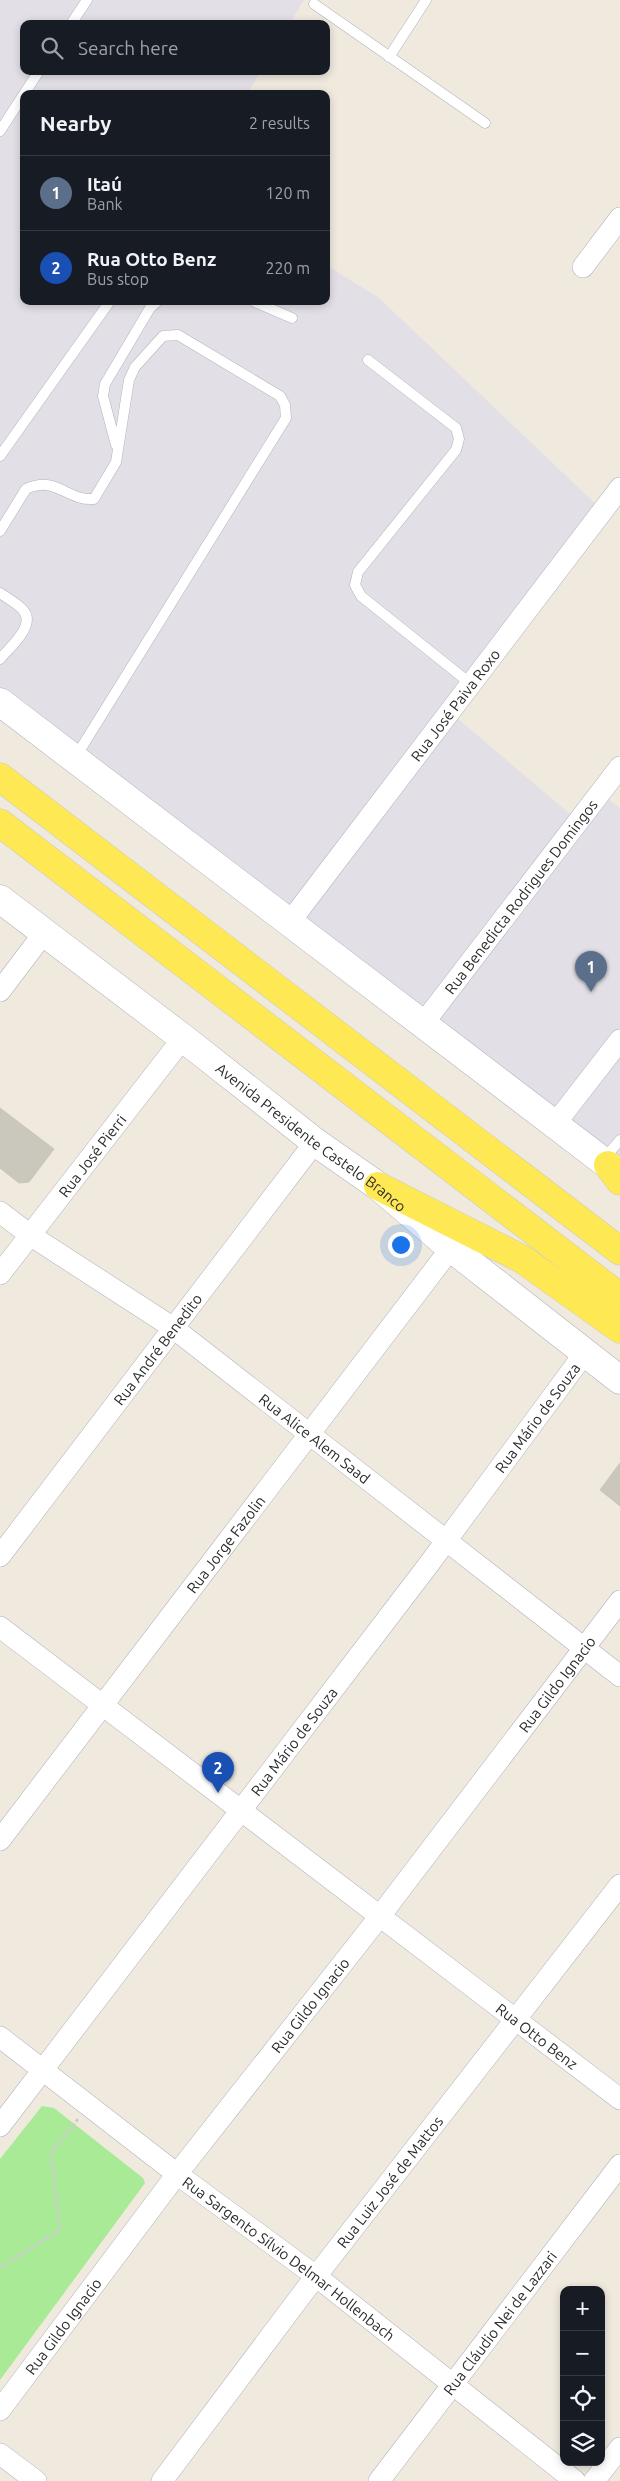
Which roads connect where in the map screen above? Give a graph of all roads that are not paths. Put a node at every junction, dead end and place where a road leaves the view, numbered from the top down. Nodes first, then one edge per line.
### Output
1 (87, 0) edge
2 (426, 0) edge
3 (314, 4) dead end
4 (74, 20) edge
5 (389, 57) junction
6 (36, 75) edge
7 (27, 90) edge
8 (20, 100) edge
9 (485, 123) dead end
10 (0, 131) edge
11 (620, 218) edge
12 (583, 267) dead end
13 (107, 305) edge
14 (153, 305) edge
15 (262, 305) edge
16 (292, 318) dead end
17 (368, 360) dead end
18 (117, 448) junction
19 (0, 456) edge
20 (620, 488) edge
21 (0, 531) edge
22 (0, 593) edge
23 (0, 659) edge
24 (471, 684) junction
25 (0, 702) edge
26 (74, 759) junction
27 (620, 767) edge
28 (0, 777) edge
29 (0, 823) edge
30 (0, 899) edge
31 (289, 923) junction
32 (44, 933) junction
33 (0, 992) edge
34 (422, 1025) junction
35 (183, 1038) junction
36 (620, 1040) edge
37 (555, 1124) junction
38 (620, 1140) edge
39 (315, 1142) junction
40 (613, 1170) edge
41 (378, 1186) junction
42 (0, 1212) edge
43 (30, 1235) junction
44 (450, 1248) junction
45 (620, 1251) edge
46 (0, 1274) edge
47 (620, 1298) edge
48 (172, 1327) junction
49 (620, 1329) edge
50 (584, 1354) junction
51 (620, 1380) edge
52 (310, 1435) junction
53 (445, 1540) junction
54 (0, 1556) edge
55 (620, 1601) edge
56 (0, 1627) edge
57 (583, 1648) junction
58 (620, 1676) edge
59 (102, 1704) junction
60 (241, 1810) junction
61 (0, 1840) edge
62 (620, 1885) edge
63 (380, 1916) junction
64 (515, 2019) junction
65 (0, 2037) edge
66 (42, 2069) junction
67 (620, 2099) edge
68 (0, 2126) edge
69 (620, 2166) edge
70 (177, 2174) junction
71 (317, 2277) junction
72 (452, 2385) junction
73 (0, 2410) edge
74 (620, 2448) edge
75 (0, 2454) edge
76 (36, 2481) edge
77 (162, 2481) edge
78 (379, 2481) edge
79 (575, 2481) edge
80 (594, 2481) edge

1 - 4 lane
2 - 5 lane
3 - 5 lane
5 - 9 lane
6 - 7 lane
8 - 10 lane
11 - 12 street
13 - 19 lane
14 - 18 lane
15 - 16 lane
17 - 24 lane
18 - 21 lane
18 - 26 lane
20 - 24 street, Rua José Paiva Roxo
22 - 23 lane
24 - 31 street, Rua José Paiva Roxo
25 - 26 main road
26 - 31 main road
27 - 34 street, Rua Benedicta Rodrigues Domingos
28 - 45 main road
29 - 47 main road
30 - 32 main road, Avenida Presidente Castelo Branco
31 - 34 main road
32 - 33 street
32 - 35 main road, Avenida Presidente Castelo Branco
34 - 37 main road
35 - 39 main road, Avenida Presidente Castelo Branco
35 - 43 street, Rua José Pierri
36 - 37 street
37 - 40 main road
38 - 40 lane
39 - 41 main road, Avenida Presidente Castelo Branco
39 - 48 street, Rua André Benedito
41 - 44 main road, Avenida Presidente Castelo Branco
41 - 49 main road
42 - 43 street, Rua Alice Alem Saad
43 - 46 street, Rua José Pierri
43 - 48 street, Rua Alice Alem Saad
44 - 50 main road, Avenida Presidente Castelo Branco
44 - 52 street, Rua Jorge Fazolin
48 - 52 street, Rua Alice Alem Saad
48 - 54 street, Rua André Benedito
50 - 51 main road, Avenida Presidente Castelo Branco
50 - 53 street, Rua Mário de Souza
52 - 53 street, Rua Alice Alem Saad
52 - 59 street, Rua Jorge Fazolin
53 - 57 street, Rua Alice Alem Saad
53 - 60 street, Rua Mário de Souza
55 - 57 street, Rua Gildo Ignacio
56 - 59 street, Rua Otto Benz
57 - 58 street, Rua Alice Alem Saad
57 - 63 street, Rua Gildo Ignacio
59 - 60 street, Rua Otto Benz
59 - 61 street, Rua Jorge Fazolin
60 - 63 street, Rua Otto Benz
60 - 66 street, Rua Mário de Souza
62 - 64 street, Rua Luiz José de Mattos
63 - 64 street, Rua Otto Benz
63 - 70 street, Rua Gildo Ignacio
64 - 67 street, Rua Otto Benz
64 - 71 street, Rua Luiz José de Mattos
65 - 66 street, Rua Sargento Sílvio Delmar Hollenbach
66 - 68 street, Rua Mário de Souza
66 - 70 street, Rua Sargento Sílvio Delmar Hollenbach
69 - 72 street, Rua Cláudio Nei de Lazzari
70 - 71 street, Rua Sargento Sílvio Delmar Hollenbach
70 - 73 street, Rua Gildo Ignacio
71 - 72 street, Rua Sargento Sílvio Delmar Hollenbach
71 - 77 street, Rua Luiz José de Mattos
72 - 78 street, Rua Cláudio Nei de Lazzari
72 - 79 street, Rua Sargento Sílvio Delmar Hollenbach
74 - 80 street
75 - 76 street

